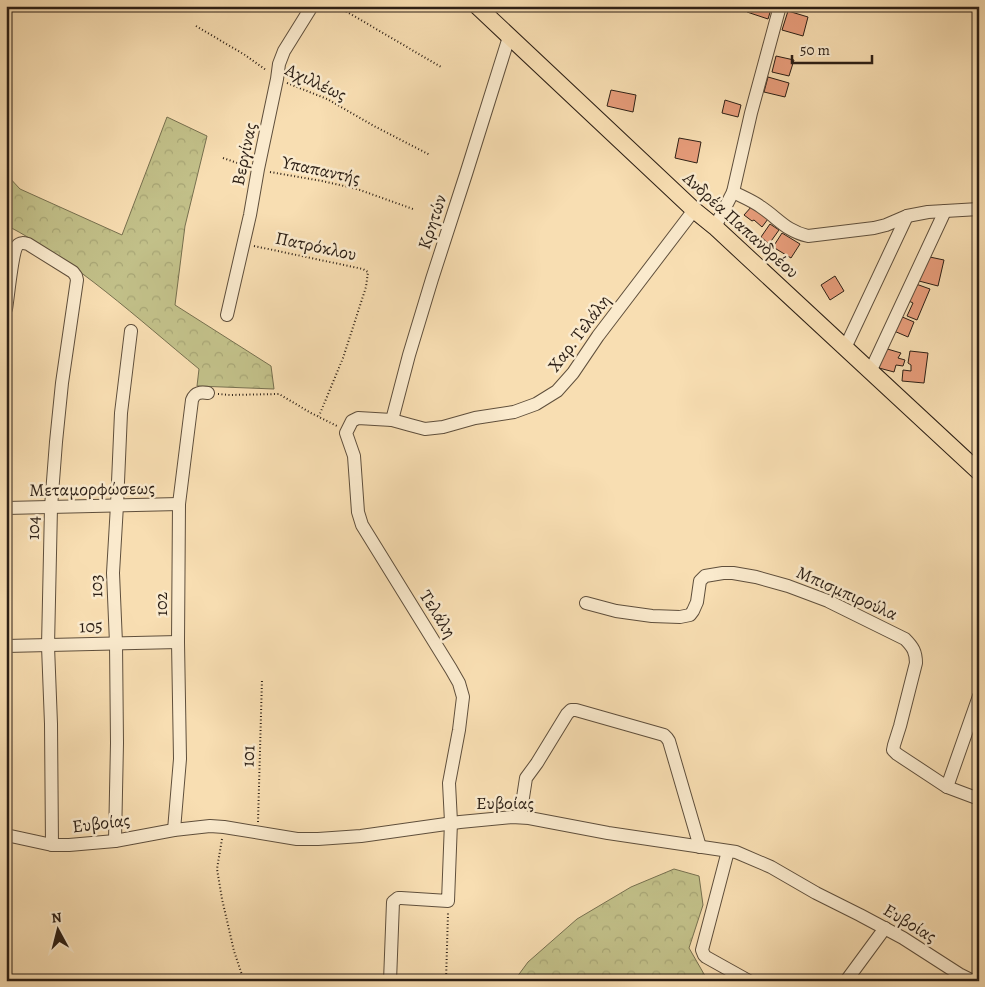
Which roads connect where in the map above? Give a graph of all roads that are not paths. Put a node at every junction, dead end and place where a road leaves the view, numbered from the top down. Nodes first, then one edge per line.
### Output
1 (312, 6) edge
2 (477, 6) edge
3 (780, 6) edge
4 (509, 37) junction
5 (733, 192) junction
6 (979, 209) edge
7 (694, 210) junction
8 (945, 211) junction
9 (907, 216) junction
10 (715, 227) junction
11 (6, 309) edge
12 (227, 315) dead end
13 (131, 331) dead end
14 (845, 348) junction
15 (870, 372) junction
16 (208, 393) road end
17 (392, 420) junction
18 (346, 433) joint
19 (979, 472) edge
20 (179, 504) junction
21 (117, 505) junction
22 (51, 507) junction
23 (6, 508) edge
24 (586, 603) dead end
25 (178, 642) junction
26 (116, 643) junction
27 (6, 646) edge
28 (48, 646) junction
29 (979, 696) edge
30 (947, 787) junction
31 (979, 799) edge
32 (520, 818) junction
33 (451, 822) junction
34 (174, 830) junction
35 (6, 835) edge
36 (115, 841) junction
37 (52, 845) junction
38 (700, 847) junction
39 (728, 851) junction
40 (885, 928) junction
41 (390, 981) edge
42 (749, 981) edge
43 (846, 981) edge
44 (973, 981) edge

1 - 12 street, Βεργίνας
2 - 4 main road, Ανδρέα Παπανδρέου
3 - 5 street
4 - 7 main road, Ανδρέα Παπανδρέου
4 - 17 street, Κρητών
5 - 9 street
5 - 10 street
6 - 8 street
7 - 10 main road, Ανδρέα Παπανδρέου
7 - 17 street, Χαρ. Τελάλη
8 - 9 street
8 - 15 street
9 - 14 street
10 - 14 main road, Ανδρέα Παπανδρέου
11 - 22 street, 104
13 - 21 street, 103
14 - 15 main road, Ανδρέα Παπανδρέου
15 - 19 main road, Ανδρέα Παπανδρέου
16 - 20 street, 102
17 - 18 street, Χαρ. Τελάλη
18 - 33 street, Τελάλη
20 - 21 street, Μεταμορφώσεως
20 - 25 street, 102
21 - 22 street, Μεταμορφώσεως
21 - 26 street, 103
22 - 23 street, Μεταμορφώσεως
22 - 28 street, 104
24 - 30 street, Μπισμπιρούλα
25 - 26 street, 105
25 - 34 street, 102
26 - 28 street, 105
26 - 36 street, 103
27 - 28 street, 105
28 - 37 street, 104
29 - 30 street
30 - 31 street, Μπισμπιρούλα
32 - 33 street, Ευβοίας
32 - 38 street, Ευβοίας
32 - 38 street
33 - 34 street, Ευβοίας
33 - 41 street, Τελάλη
34 - 36 street, Ευβοίας
35 - 37 street, Ευβοίας
36 - 37 street, Ευβοίας
38 - 39 street, Ευβοίας
39 - 40 street, Ευβοίας
39 - 42 street
40 - 43 street
40 - 44 street, Ευβοίας

